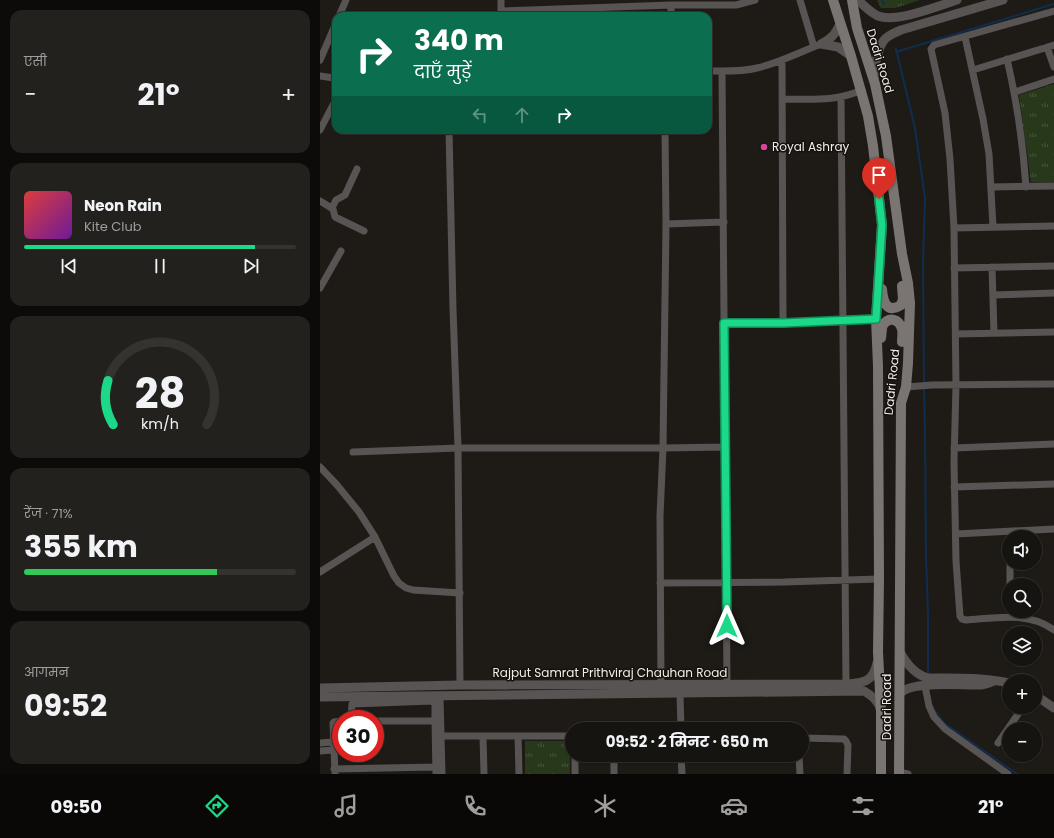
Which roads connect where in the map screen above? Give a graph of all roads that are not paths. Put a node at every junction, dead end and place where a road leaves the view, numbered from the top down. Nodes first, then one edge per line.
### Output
1 (346, 0) edge
2 (501, 0) edge
3 (755, 0) edge
4 (800, 0) edge
5 (833, 0) edge
6 (852, 0) edge
7 (858, 0) edge
8 (957, 0) edge
9 (1003, 0) edge
10 (735, 3) edge
11 (671, 5) junction
12 (1054, 11) edge
13 (341, 12) edge
14 (501, 12) edge
15 (539, 12) edge
16 (671, 12) edge
17 (840, 23) junction
18 (332, 32) edge
19 (965, 37) junction
20 (818, 46) junction
21 (1051, 46) edge
22 (851, 56) junction
23 (320, 60) edge
24 (782, 60) junction
25 (1007, 60) junction
26 (1054, 67) edge
27 (973, 70) junction
28 (712, 71) edge
29 (722, 71) junction
30 (320, 76) edge
31 (332, 78) edge
32 (1054, 79) edge
33 (875, 84) junction
34 (862, 90) junction
35 (1015, 92) junction
36 (841, 97) junction
37 (782, 99) junction
38 (332, 107) edge
39 (320, 130) edge
40 (449, 134) edge
41 (665, 134) edge
42 (357, 169) dead end
43 (1054, 186) edge
44 (992, 187) junction
45 (1026, 187) junction
46 (320, 202) edge
47 (332, 208) junction
48 (724, 222) junction
49 (666, 224) junction
50 (1054, 226) edge
51 (993, 227) junction
52 (954, 228) junction
53 (364, 231) dead end
54 (341, 251) dead end
55 (880, 253) junction
56 (902, 254) junction
57 (1054, 266) edge
58 (992, 267) junction
59 (954, 268) junction
60 (320, 288) edge
61 (1054, 293) edge
62 (993, 295) junction
63 (876, 319) junction
64 (843, 321) junction
65 (724, 323) junction
66 (783, 323) junction
67 (1054, 332) edge
68 (956, 334) junction
69 (994, 334) junction
70 (878, 366) junction
71 (1054, 384) edge
72 (956, 385) junction
73 (911, 387) junction
74 (901, 403) junction
75 (1054, 444) edge
76 (726, 447) junction
77 (458, 448) junction
78 (663, 448) junction
79 (954, 448) junction
80 (353, 452) dead end
81 (320, 468) edge
82 (1054, 484) edge
83 (954, 487) junction
84 (1054, 529) edge
85 (1042, 530) edge
86 (956, 534) junction
87 (1002, 534) edge
88 (375, 537) junction
89 (320, 572) edge
90 (879, 579) junction
91 (846, 580) junction
92 (726, 582) junction
93 (660, 583) junction
94 (460, 593) junction
95 (1002, 615) edge
96 (1026, 618) edge
97 (1054, 630) edge
98 (878, 652) junction
99 (900, 652) junction
100 (994, 681) junction
101 (1002, 682) edge
102 (727, 684) junction
103 (846, 684) junction
104 (661, 685) junction
105 (460, 686) junction
106 (925, 686) junction
107 (320, 688) edge
108 (680, 694) junction
109 (900, 694) junction
110 (440, 696) junction
111 (320, 697) edge
112 (1042, 700) edge
113 (1054, 708) edge
114 (352, 710) edge
115 (881, 712) junction
116 (1018, 714) edge
117 (384, 721) edge
118 (435, 721) junction
119 (681, 722) edge
120 (441, 736) junction
121 (483, 736) junction
122 (518, 736) junction
123 (565, 736) edge
124 (809, 738) edge
125 (332, 742) edge
126 (998, 742) dead end
127 (320, 743) edge
128 (332, 750) edge
129 (320, 751) edge
130 (575, 762) edge
131 (614, 762) edge
132 (681, 762) edge
133 (800, 762) edge
134 (436, 770) edge
135 (334, 771) edge
136 (998, 771) edge
137 (902, 773) edge
138 (442, 774) edge
139 (484, 774) edge
140 (519, 774) edge
141 (575, 774) edge
142 (614, 774) edge
143 (682, 774) edge
144 (800, 774) edge
145 (847, 774) edge
146 (881, 774) edge
147 (1008, 774) edge

1 - 13 street
2 - 14 street
3 - 10 street
4 - 20 street
5 - 17 main road, Dadri Road
6 - 33 main road, Dadri Road
7 - 8 street
9 - 33 street
10 - 11 street
11 - 15 street
11 - 16 street
12 - 19 street
17 - 20 street
17 - 22 main road, Dadri Road
18 - 23 street
19 - 27 street
19 - 52 street
20 - 22 street
20 - 24 street
21 - 25 street
21 - 26 street
22 - 34 main road, Dadri Road
24 - 29 street
24 - 37 street
25 - 27 street
25 - 35 street
27 - 44 street
28 - 29 street
29 - 48 street
30 - 31 street
32 - 35 street
33 - 56 main road, Dadri Road
34 - 36 street
34 - 55 main road, Dadri Road
35 - 45 street
36 - 37 street
36 - 64 street
37 - 66 street
38 - 39 street
40 - 77 street
41 - 49 street
42 - 47 street
43 - 45 street
44 - 45 street
44 - 51 street
46 - 47 street
47 - 53 street
48 - 49 street
48 - 65 street
49 - 78 street
50 - 51 street
51 - 52 street
52 - 59 street
54 - 60 street
55 - 56 main road
55 - 63 main road, Dadri Road
56 - 73 main road, Dadri Road
57 - 58 street
58 - 59 street
58 - 62 street
59 - 68 street
61 - 62 street
62 - 69 street
63 - 64 street
63 - 70 main road, Dadri Road
64 - 66 street
64 - 91 street
65 - 66 street
65 - 76 street
67 - 69 street
68 - 69 street
68 - 72 street
70 - 74 main road
70 - 90 main road, Dadri Road
71 - 72 street
72 - 73 street
72 - 79 street
73 - 74 main road, Dadri Road
74 - 99 main road, Dadri Road
75 - 79 street
76 - 78 street
76 - 92 street
77 - 78 street
77 - 80 street
77 - 94 street
78 - 93 street
79 - 83 street
81 - 88 street
82 - 83 street
83 - 86 street
84 - 85 street
86 - 87 street
86 - 95 street
88 - 89 street
88 - 94 street
90 - 91 street
90 - 98 main road, Dadri Road
91 - 92 street
91 - 103 street
92 - 93 street
92 - 102 street
93 - 104 street
94 - 105 street
96 - 97 street
98 - 103 street, Rajput Samrat Prithviraj Chauhan Road
98 - 115 main road, Dadri Road
99 - 100 street
99 - 109 main road, Dadri Road
100 - 101 street
100 - 106 street
102 - 103 street, Rajput Samrat Prithviraj Chauhan Road
102 - 104 street, Rajput Samrat Prithviraj Chauhan Road
104 - 105 street, Rajput Samrat Prithviraj Chauhan Road
105 - 107 street, Rajput Samrat Prithviraj Chauhan Road
106 - 109 street
106 - 136 street
108 - 110 street, Rajput Samrat Prithviraj Chauhan Road
108 - 115 street, Rajput Samrat Prithviraj Chauhan Road
108 - 119 street
109 - 137 main road, Dadri Road
110 - 111 street, Rajput Samrat Prithviraj Chauhan Road
110 - 120 street
112 - 113 street
114 - 118 street
115 - 146 main road, Dadri Road
116 - 126 street
117 - 118 street
118 - 134 street
120 - 121 street
120 - 138 street
121 - 122 street
121 - 139 street
122 - 123 street
122 - 140 street
124 - 145 street
125 - 127 street
128 - 129 street
130 - 141 street
131 - 142 street
132 - 143 street
133 - 144 street
134 - 135 street
136 - 147 street

